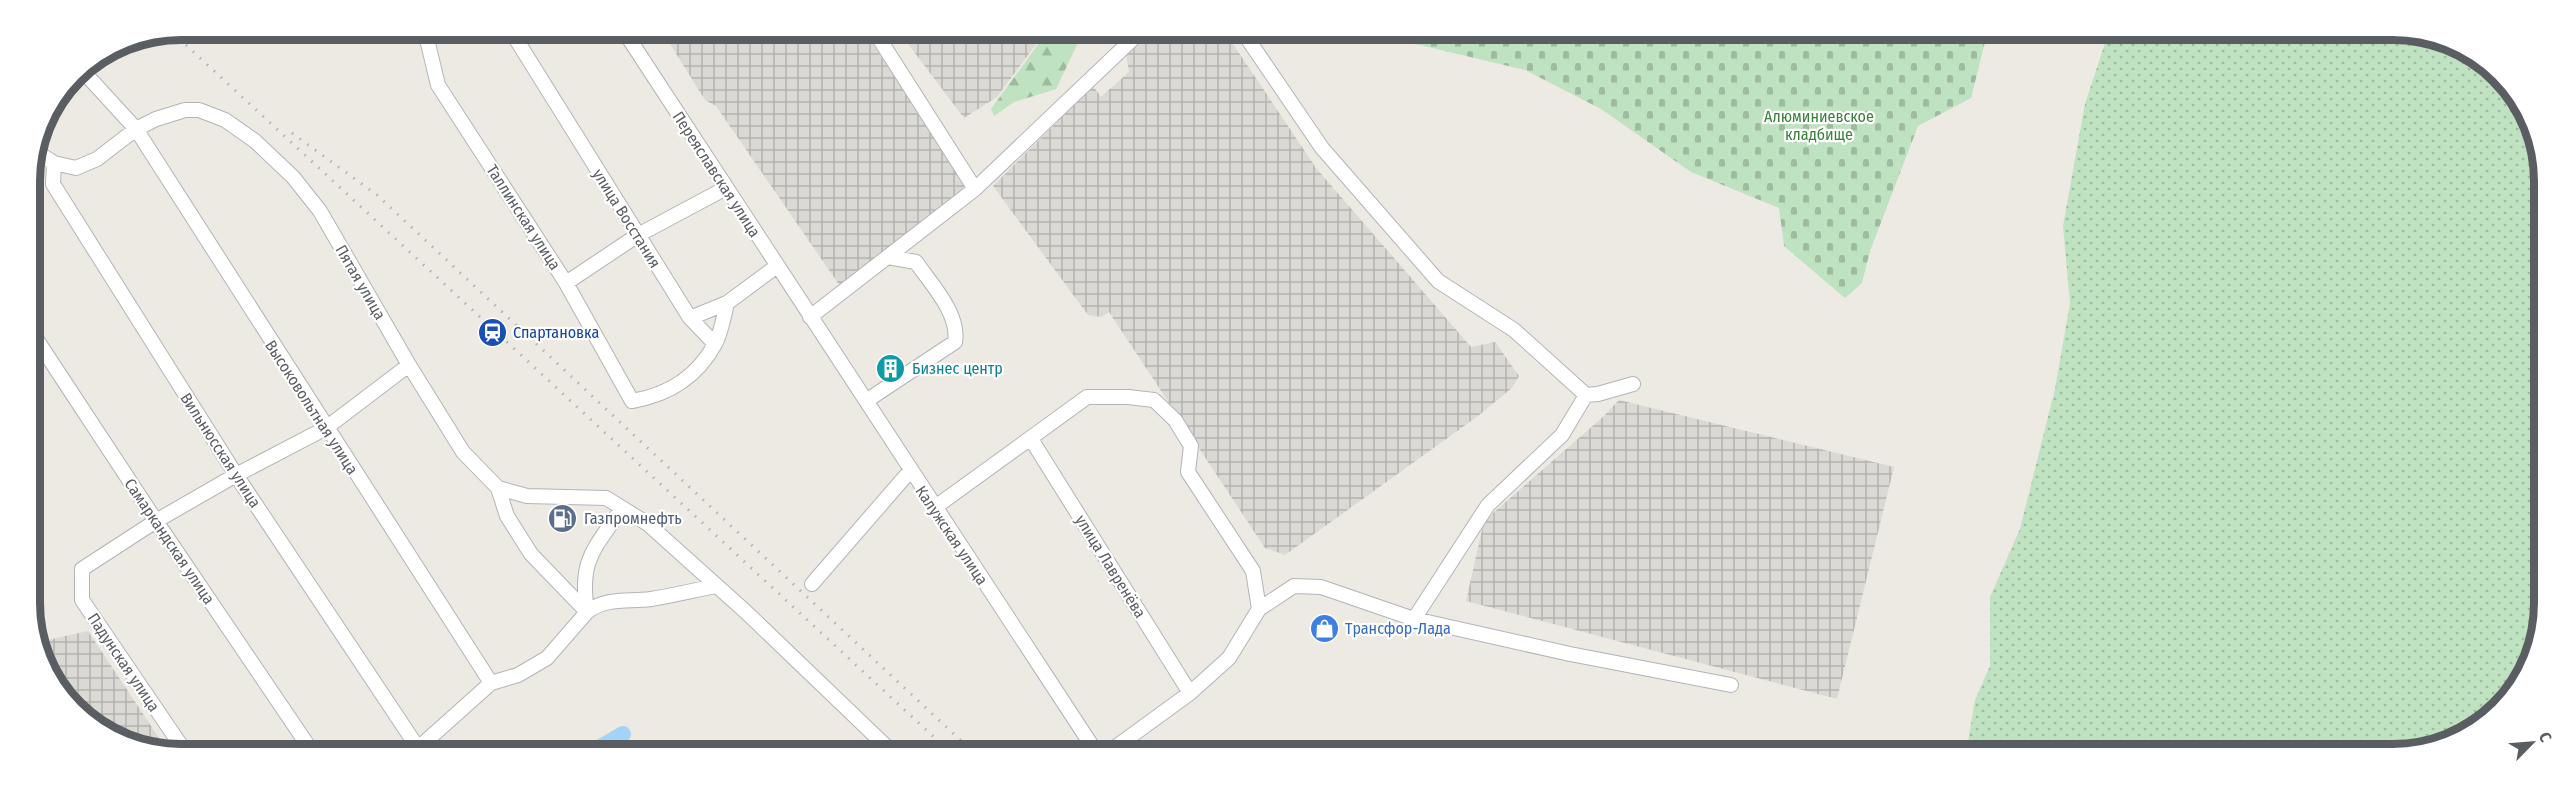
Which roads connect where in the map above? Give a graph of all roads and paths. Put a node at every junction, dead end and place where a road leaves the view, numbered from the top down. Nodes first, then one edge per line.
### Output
1 (427, 41) edge
2 (517, 41) edge
3 (630, 41) edge
4 (881, 41) edge
5 (1131, 41) edge
6 (1249, 41) edge
7 (88, 77) edge
8 (136, 129) junction
9 (43, 156) edge
10 (54, 163) junction
11 (726, 188) junction
12 (975, 189) junction
13 (638, 236) junction
14 (888, 257) junction
15 (777, 266) junction
16 (566, 283) junction
17 (728, 303) junction
18 (810, 317) junction
19 (690, 318) junction
20 (715, 344) junction
21 (41, 356) edge
22 (409, 365) junction
23 (1633, 384) dead end
24 (1586, 395) junction
25 (866, 401) junction
26 (326, 428) junction
27 (1031, 438) junction
28 (910, 471) junction
29 (236, 475) junction
30 (498, 488) junction
31 (622, 508) junction
32 (934, 508) junction
33 (156, 521) junction
34 (812, 584) dead end
35 (716, 585) junction
36 (1259, 609) junction
37 (587, 612) junction
38 (1414, 619) junction
39 (491, 683) junction
40 (1731, 685) dead end
41 (1190, 693) junction
42 (180, 744) edge
43 (307, 744) edge
44 (414, 744) edge
45 (423, 744) edge
46 (884, 744) edge
47 (1091, 744) edge
48 (1120, 744) edge

1 - 16 street, Таллинская улица
2 - 13 street, улица Восстания
3 - 11 street, Переяславская улица
4 - 12 street
5 - 12 street
6 - 24 street
7 - 8 street, Высоковольтная улица
8 - 10 street, Пятая улица
8 - 22 street, Пятая улица
8 - 26 street, Высоковольтная улица
9 - 10 street
10 - 29 street, Вильнюсская улица
11 - 13 street
11 - 15 street, Переяславская улица
12 - 14 street
13 - 16 street
13 - 19 street, улица Восстания
14 - 18 street
14 - 25 street
15 - 17 street
15 - 18 street, Переяславская улица
16 - 20 street, Таллинская улица
17 - 19 street
17 - 20 street
18 - 25 street, Калужская улица
19 - 20 street, улица Восстания
21 - 33 street, Самаркандская улица
22 - 26 street
22 - 30 street, Пятая улица
23 - 24 street
24 - 38 street
25 - 28 street, Калужская улица
26 - 29 street
26 - 39 street, Высоковольтная улица
27 - 32 street
27 - 36 street
27 - 41 street, улица Лавренёва
28 - 32 street, Калужская улица
28 - 34 street
29 - 33 street
29 - 44 street, Вильнюсская улица
30 - 31 street
30 - 37 street, Пятая улица
31 - 35 street
31 - 37 street
32 - 47 street, Калужская улица
33 - 42 street, Падунская улица
33 - 43 street, Самаркандская улица
35 - 37 street
35 - 46 street
36 - 38 street
36 - 41 street
37 - 39 street
38 - 40 street
39 - 45 street
41 - 48 street

